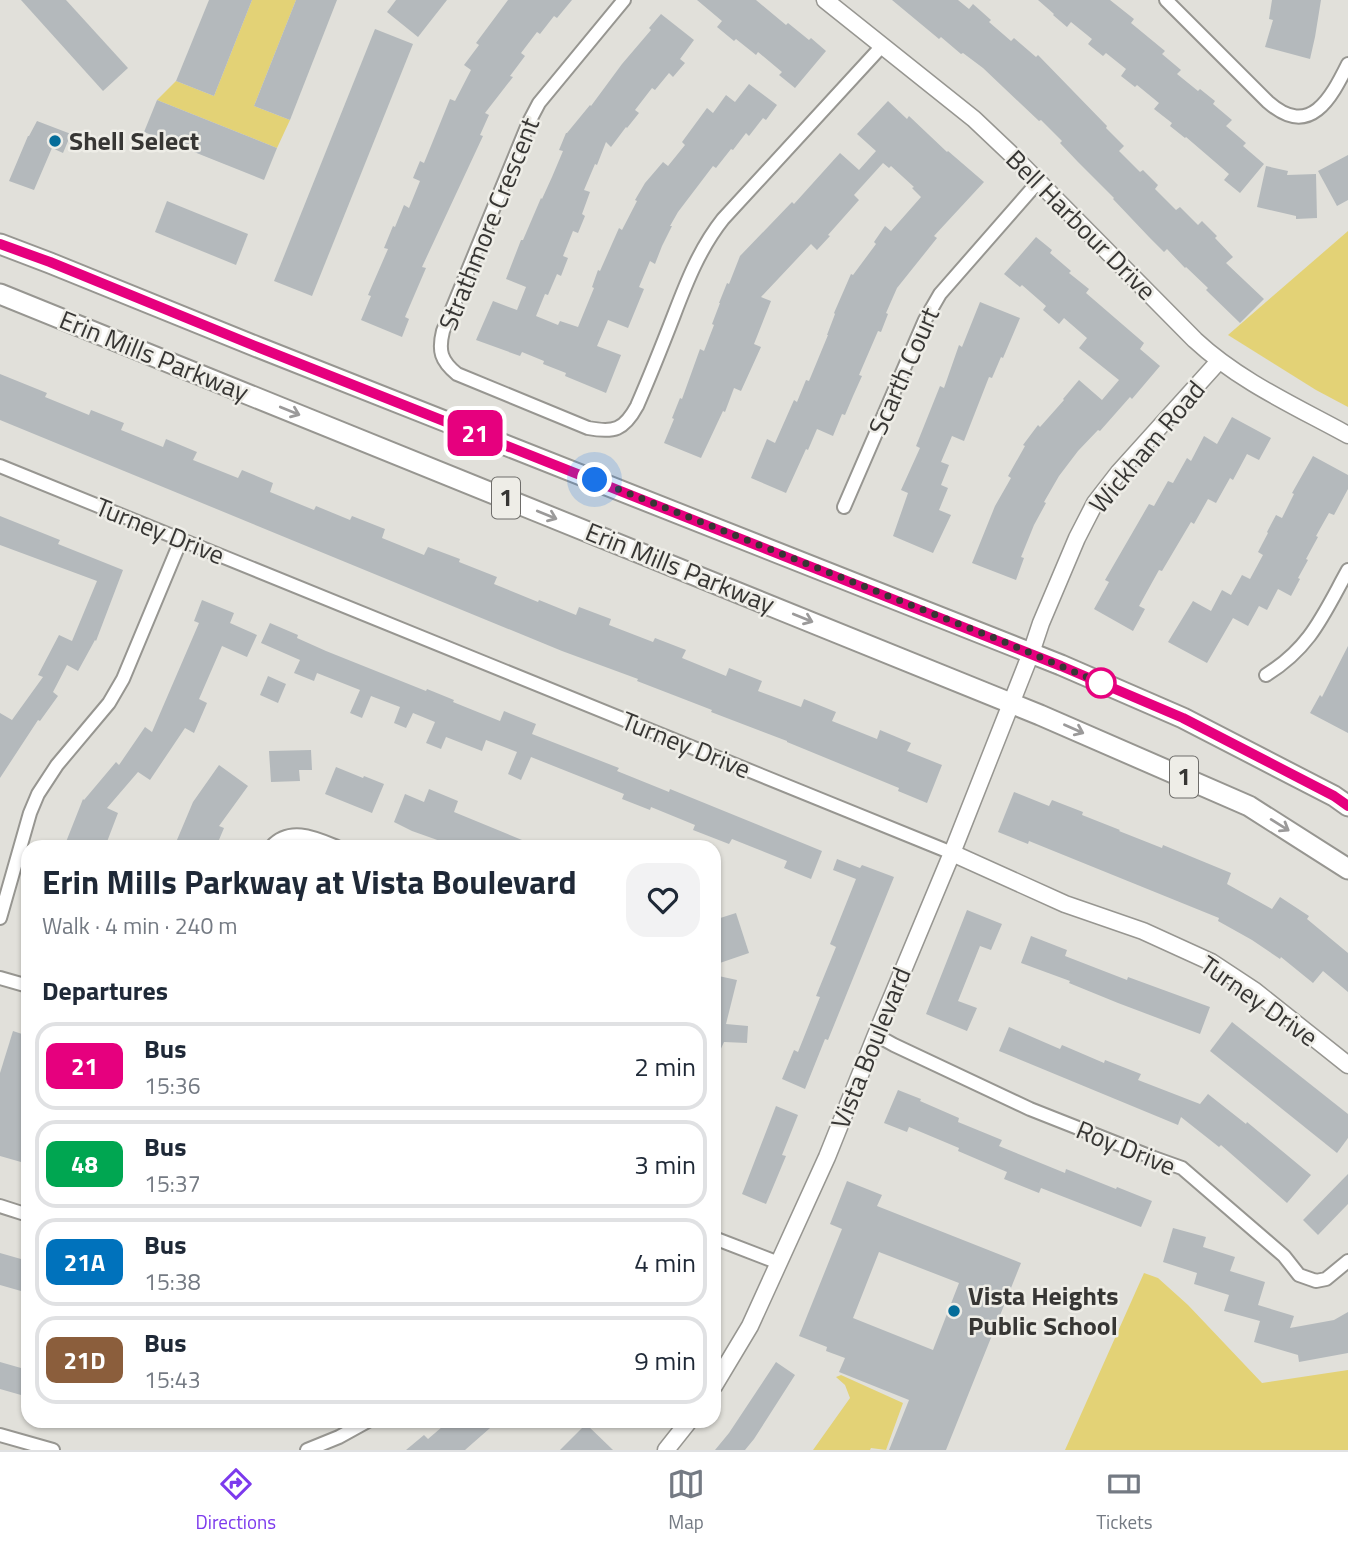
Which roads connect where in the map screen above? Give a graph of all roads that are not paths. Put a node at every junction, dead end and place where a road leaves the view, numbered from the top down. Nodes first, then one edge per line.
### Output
1 (624, 0) edge
2 (825, 0) edge
3 (1166, 0) edge
4 (882, 46) junction
5 (1348, 64) edge
6 (1038, 182) junction
7 (0, 244) edge
8 (0, 294) edge
9 (1219, 361) junction
10 (1348, 435) edge
11 (0, 466) edge
12 (844, 507) dead end
13 (181, 540) junction
14 (1348, 570) edge
15 (1031, 653) junction
16 (1266, 675) dead end
17 (1011, 702) junction
18 (1348, 806) edge
19 (22, 840) edge
20 (281, 840) edge
21 (319, 840) edge
22 (21, 844) edge
23 (952, 853) junction
24 (1348, 869) edge
25 (0, 918) edge
26 (0, 978) edge
27 (21, 984) edge
28 (876, 1035) junction
29 (1348, 1065) edge
30 (0, 1206) edge
31 (21, 1213) edge
32 (721, 1241) edge
33 (1348, 1261) edge
34 (779, 1263) junction
35 (721, 1374) edge
36 (355, 1428) edge
37 (683, 1428) edge
38 (0, 1435) edge
39 (53, 1450) edge
40 (307, 1450) edge
41 (666, 1450) edge

1 - 4 street, Strathmore Crescent
2 - 4 street, Bell Harbour Drive
3 - 5 street
4 - 6 street, Bell Harbour Drive
6 - 9 street, Bell Harbour Drive
6 - 12 street, Scarth Court
7 - 15 main road, Erin Mills Parkway / 1
8 -> 17 main road, Erin Mills Parkway / 1
9 - 10 street, Bell Harbour Drive
9 - 15 street, Wickham Road
11 - 13 street, Turney Drive
13 - 19 street
13 - 23 street, Turney Drive
14 - 16 street
15 - 17 street, Wickham Road
15 - 18 main road, Erin Mills Parkway / 1
17 - 23 street, Vista Boulevard
17 -> 24 main road, Erin Mills Parkway / 1
20 - 21 street
22 - 25 street
23 - 28 street, Vista Boulevard
23 - 29 street, Turney Drive
26 - 27 street
28 - 33 street, Roy Drive
28 - 34 street, Vista Boulevard
30 - 31 street
32 - 34 street
34 - 35 street, Vista Boulevard
36 - 40 street
37 - 41 street
38 - 39 street

